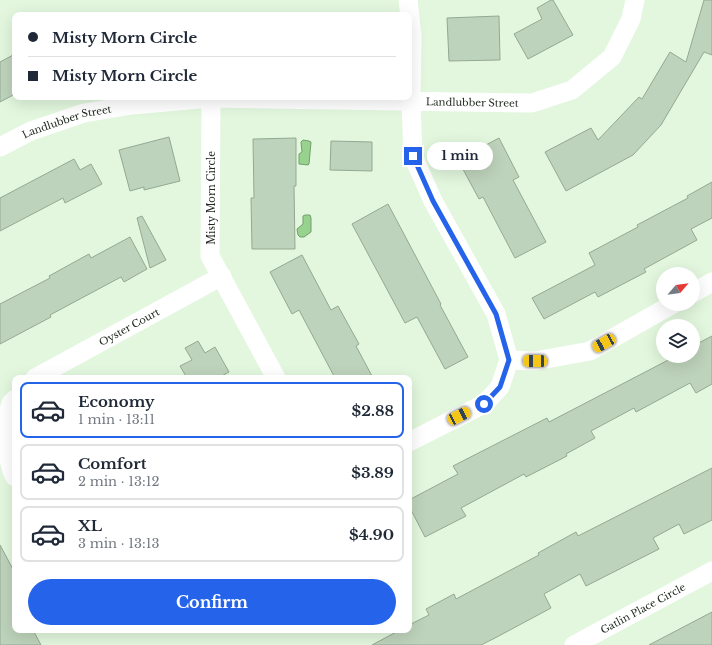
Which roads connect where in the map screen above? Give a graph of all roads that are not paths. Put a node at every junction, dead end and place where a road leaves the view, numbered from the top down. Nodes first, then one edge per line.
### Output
1 (408, 0) edge
2 (635, 0) edge
3 (409, 12) edge
4 (188, 100) edge
5 (211, 100) edge
6 (311, 100) edge
7 (411, 102) junction
8 (0, 147) edge
9 (222, 276) junction
10 (712, 282) edge
11 (700, 289) edge
12 (661, 311) edge
13 (509, 360) junction
14 (41, 375) edge
15 (274, 375) edge
16 (12, 402) edge
17 (412, 440) edge
18 (12, 471) edge
19 (712, 571) edge
20 (574, 645) edge

1 - 3 street
2 - 7 street, Landlubber Street
4 - 8 street, Landlubber Street
5 - 9 street, Misty Morn Circle
6 - 7 street, Landlubber Street
7 - 13 street
9 - 14 street, Oyster Court
9 - 15 street, Misty Morn Circle
10 - 11 street
12 - 13 street
13 - 17 street
16 - 18 street
19 - 20 street, Gatlin Place Circle

